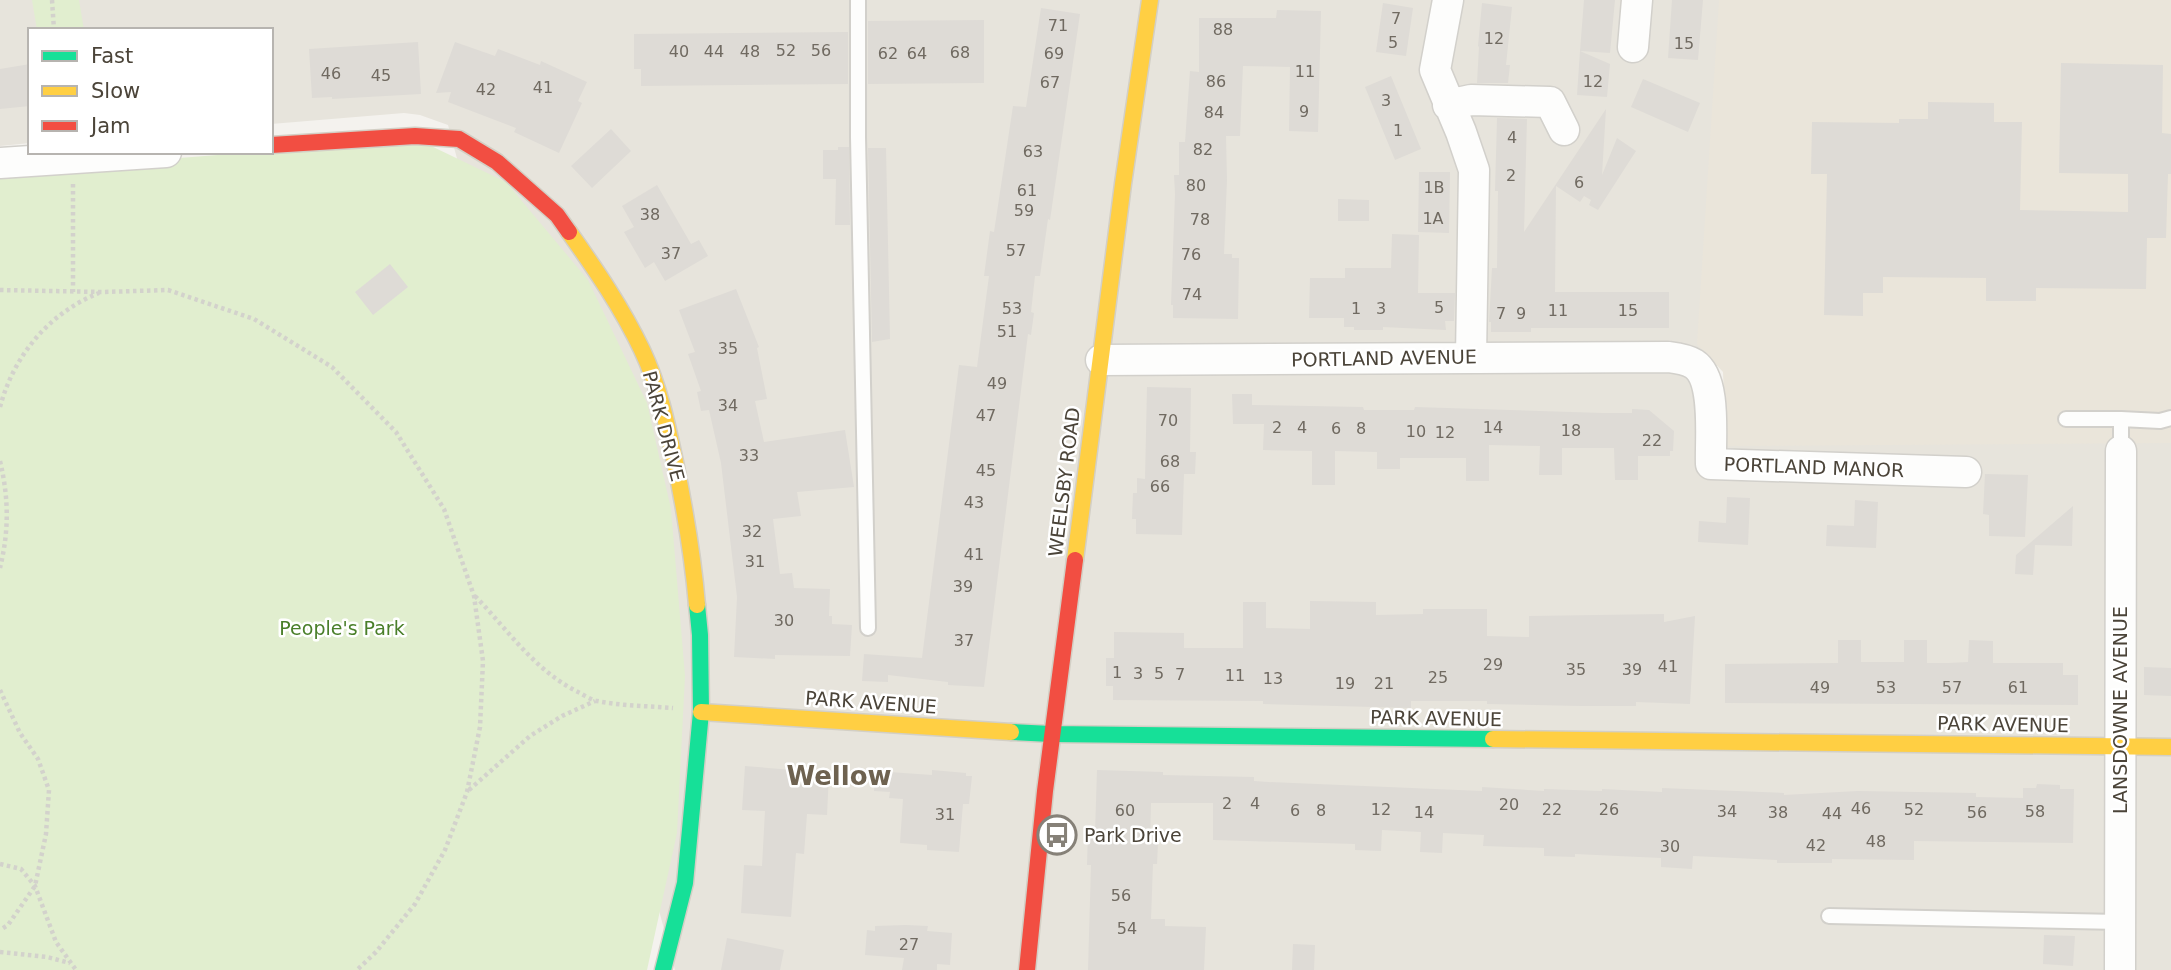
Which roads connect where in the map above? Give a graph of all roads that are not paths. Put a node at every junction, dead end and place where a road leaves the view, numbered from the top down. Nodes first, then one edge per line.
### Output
1 (858, 0) edge
2 (1150, 0) edge
3 (1637, 0) edge
4 (1441, 1) edge
5 (1633, 47) dead end
6 (1448, 105) junction
7 (1564, 130) dead end
8 (273, 145) edge
9 (137, 154) edge
10 (0, 163) edge
11 (1471, 357) junction
12 (1668, 357) joint
13 (1101, 360) junction
14 (2171, 418) edge
15 (2066, 419) dead end
16 (2121, 419) junction
17 (2121, 451) joint
18 (1966, 472) dead end
19 (868, 628) dead end
20 (701, 712) junction
21 (1051, 734) junction
22 (2119, 746) junction
23 (2171, 747) edge
24 (1829, 916) dead end
25 (2120, 922) junction
26 (663, 970) edge
27 (1027, 970) edge
28 (2120, 970) edge

1 - 19 lane
2 - 13 main road, WEELSBY ROAD
3 - 5 street
4 - 6 street
6 - 7 street
6 - 11 street
8 - 20 main road, PARK DRIVE
9 - 10 street
11 - 12 street, PORTLAND AVENUE
11 - 13 street, PORTLAND AVENUE
12 - 18 street, PORTLAND MANOR
13 - 21 main road, WEELSBY ROAD
14 - 16 lane
15 - 16 lane
16 - 17 lane
17 - 22 street, LANSDOWNE AVENUE
20 - 21 main road, PARK AVENUE
20 - 26 main road, PARK DRIVE
21 - 22 main road, PARK AVENUE
21 - 27 main road, WEELSBY ROAD
22 - 23 main road, PARK AVENUE
22 - 25 street, LANSDOWNE AVENUE
24 - 25 lane
25 - 28 street, LANSDOWNE AVENUE

